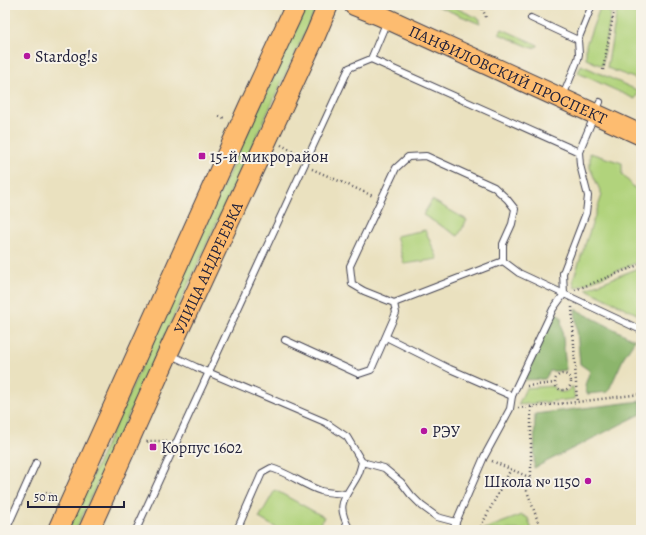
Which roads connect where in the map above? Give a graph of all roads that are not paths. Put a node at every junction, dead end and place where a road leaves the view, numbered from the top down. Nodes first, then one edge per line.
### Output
1 (296, 5) edge
2 (328, 5) edge
3 (354, 5) edge
4 (592, 5) edge
5 (388, 12) edge
6 (531, 18) dead end
7 (578, 40) junction
8 (371, 59) junction
9 (565, 93) junction
10 (597, 108) junction
11 (641, 121) edge
12 (641, 135) edge
13 (579, 152) junction
14 (503, 261) junction
15 (564, 294) junction
16 (394, 303) junction
17 (641, 330) edge
18 (386, 337) junction
19 (285, 340) dead end
20 (168, 353) junction
21 (209, 372) junction
22 (512, 396) junction
23 (362, 462) junction
24 (36, 463) dead end
25 (346, 494) junction
26 (456, 522) junction
27 (6, 530) edge
28 (58, 530) edge
29 (89, 530) edge
30 (136, 530) edge
31 (237, 530) edge
32 (350, 530) edge
33 (453, 530) edge

1 - 28 main road, УЛИЦА АНДРЕЕВКА
2 - 20 main road, УЛИЦА АНДРЕЕВКА
3 - 5 main road, ПАНФИЛОВСКИЙ ПРОСПЕКТ
4 - 7 lane
5 - 8 lane
5 - 9 main road, ПАНФИЛОВСКИЙ ПРОСПЕКТ
6 - 7 lane
7 - 9 lane
8 - 13 lane
8 - 21 lane
9 - 10 main road, ПАНФИЛОВСКИЙ ПРОСПЕКТ
10 - 11 main road, ПАНФИЛОВСКИЙ ПРОСПЕКТ
10 - 12 main road, ПАНФИЛОВСКИЙ ПРОСПЕКТ
10 - 13 lane
13 - 15 lane
14 - 15 lane
14 - 16 lane
14 - 16 lane
15 - 17 lane
15 - 22 lane
16 - 18 lane
18 - 19 lane
18 - 22 lane
20 - 21 lane
20 - 29 main road, УЛИЦА АНДРЕЕВКА
21 - 23 lane
21 - 30 lane
22 - 26 lane
23 - 25 lane
23 - 26 lane
24 - 27 lane
25 - 31 lane
25 - 32 lane
26 - 33 lane

